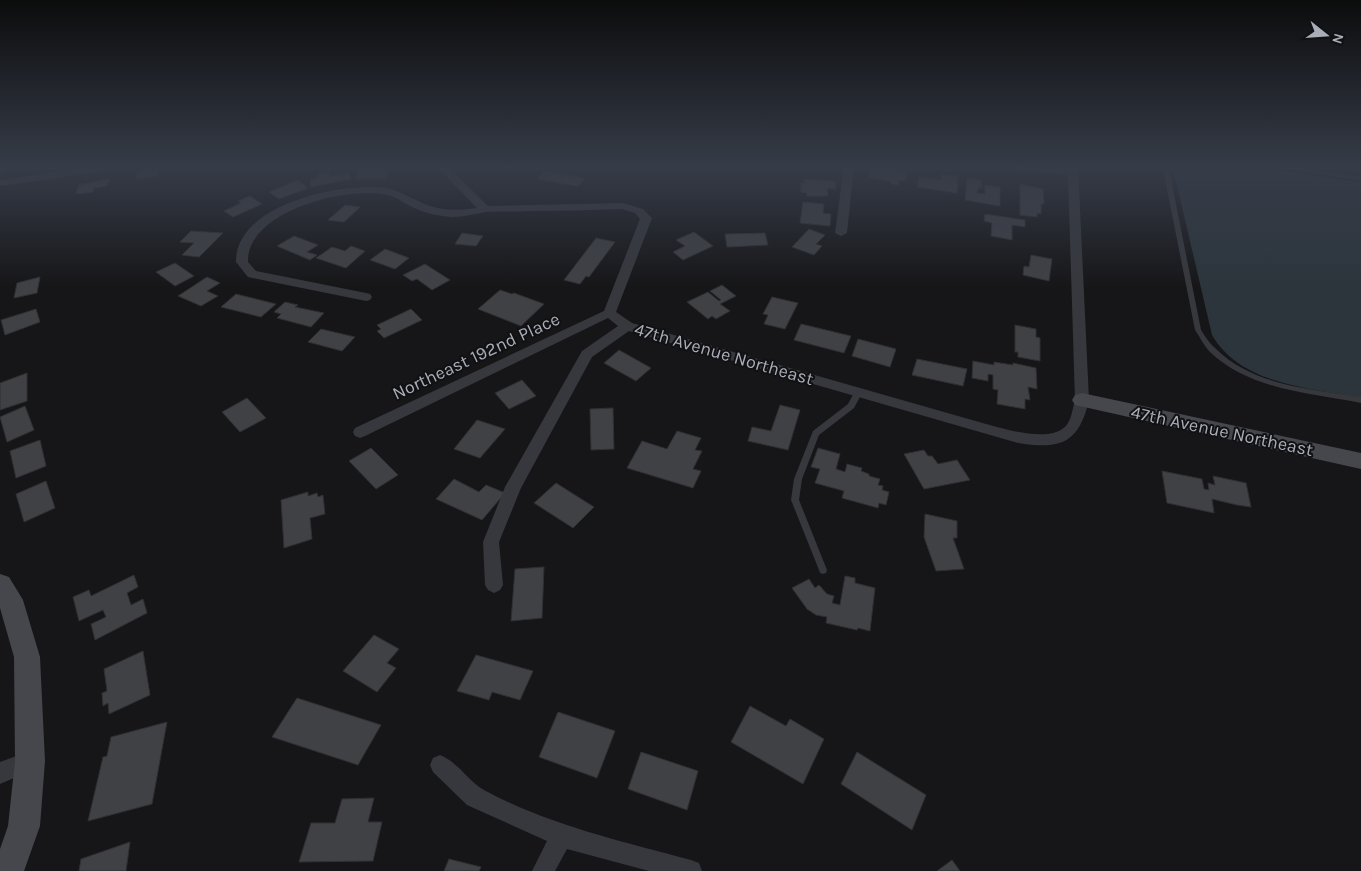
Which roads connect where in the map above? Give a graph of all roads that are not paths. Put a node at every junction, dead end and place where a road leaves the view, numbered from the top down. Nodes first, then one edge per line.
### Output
1 (291, 207) edge
2 (419, 207) edge
3 (483, 207) edge
4 (593, 207) edge
5 (625, 207) edge
6 (844, 207) edge
7 (1075, 207) edge
8 (1173, 207) edge
9 (485, 209) junction
10 (840, 233) dead end
11 (366, 297) dead end
12 (609, 313) junction
13 (627, 326) junction
14 (858, 393) junction
15 (1082, 400) junction
16 (1361, 400) edge
17 (360, 432) dead end
18 (1361, 461) edge
19 (822, 570) dead end
20 (0, 585) edge
21 (494, 585) dead end
22 (30, 761) junction
23 (440, 765) dead end
24 (0, 773) edge
25 (562, 836) junction
26 (8, 871) edge
27 (544, 871) edge
28 (691, 871) edge

1 - 11 street
2 - 9 street
3 - 9 street
4 - 9 street
5 - 12 street
6 - 10 street
7 - 15 street
8 - 16 lane
12 - 13 street, 47th Avenue Northeast
12 - 17 street, Northeast 192nd Place
13 - 14 street, 47th Avenue Northeast
13 - 21 street
14 - 15 street, 47th Avenue Northeast
14 - 19 lane
15 - 18 street, 47th Avenue Northeast
20 - 22 street
22 - 24 street
22 - 26 street
23 - 25 street
25 - 27 street
25 - 28 street

